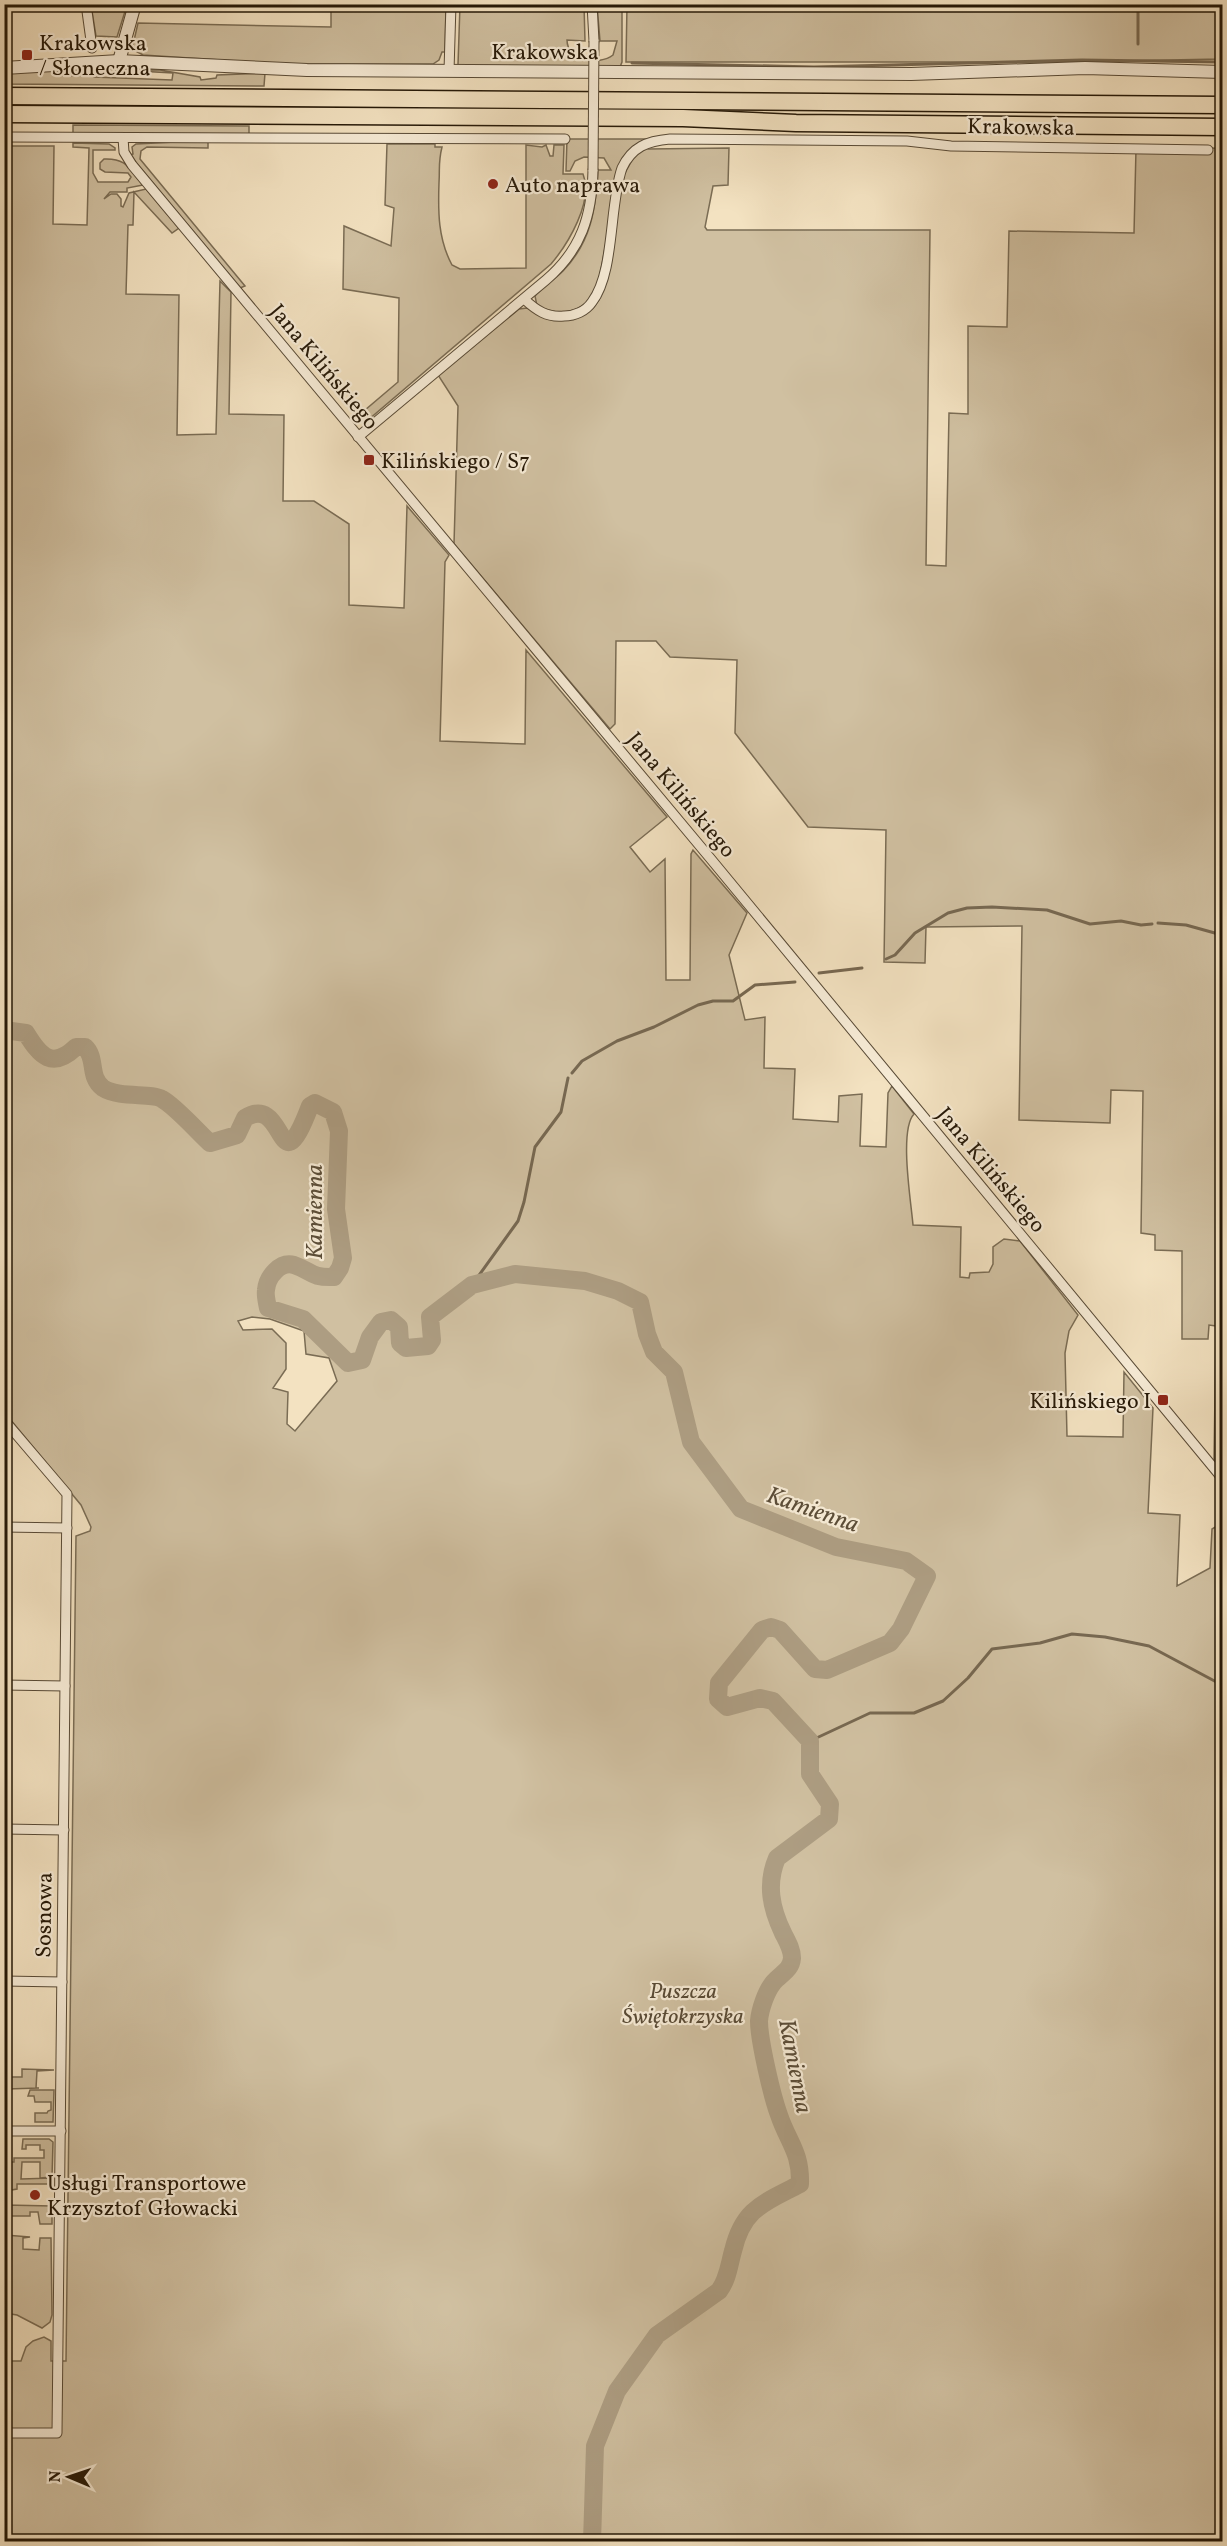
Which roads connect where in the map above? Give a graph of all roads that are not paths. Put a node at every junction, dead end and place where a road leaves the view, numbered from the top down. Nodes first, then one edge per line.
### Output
1 (86, 4) edge
2 (135, 4) edge
3 (452, 4) edge
4 (592, 4) edge
5 (92, 48) dead end
6 (119, 61) junction
7 (4, 68) edge
8 (449, 71) junction
9 (1222, 72) edge
10 (4, 96) edge
11 (1222, 105) edge
12 (4, 114) edge
13 (1222, 127) edge
14 (4, 137) edge
15 (123, 138) junction
16 (565, 139) dead end
17 (1208, 150) dead end
18 (524, 299) junction
19 (358, 437) junction
20 (4, 1420) edge
21 (1221, 1476) edge
22 (4, 1527) edge
23 (67, 1528) junction
24 (4, 1685) edge
25 (65, 1686) junction
26 (4, 1829) edge
27 (64, 1830) junction
28 (4, 1981) edge
29 (62, 1982) junction
30 (4, 2131) edge
31 (61, 2131) junction
32 (4, 2433) edge

1 - 5 street
2 - 6 street
3 - 8 street
4 - 18 street, bridge
6 - 7 street, Krakowska
6 - 8 street, Krakowska
8 - 9 street, Krakowska
10 - 11 highway
12 - 13 highway
14 - 15 street
15 - 16 street
15 - 19 street, Jana Kilińskiego
17 - 18 street, Krakowska
18 - 19 street
19 - 21 street, Jana Kilińskiego
20 - 23 street, Sosnowa
22 - 23 street
23 - 25 street, Sosnowa
24 - 25 street
25 - 27 street, Sosnowa
26 - 27 street
27 - 29 street, Sosnowa
28 - 29 street
29 - 31 street, Sosnowa
30 - 31 street
31 - 32 street, Sosnowa

